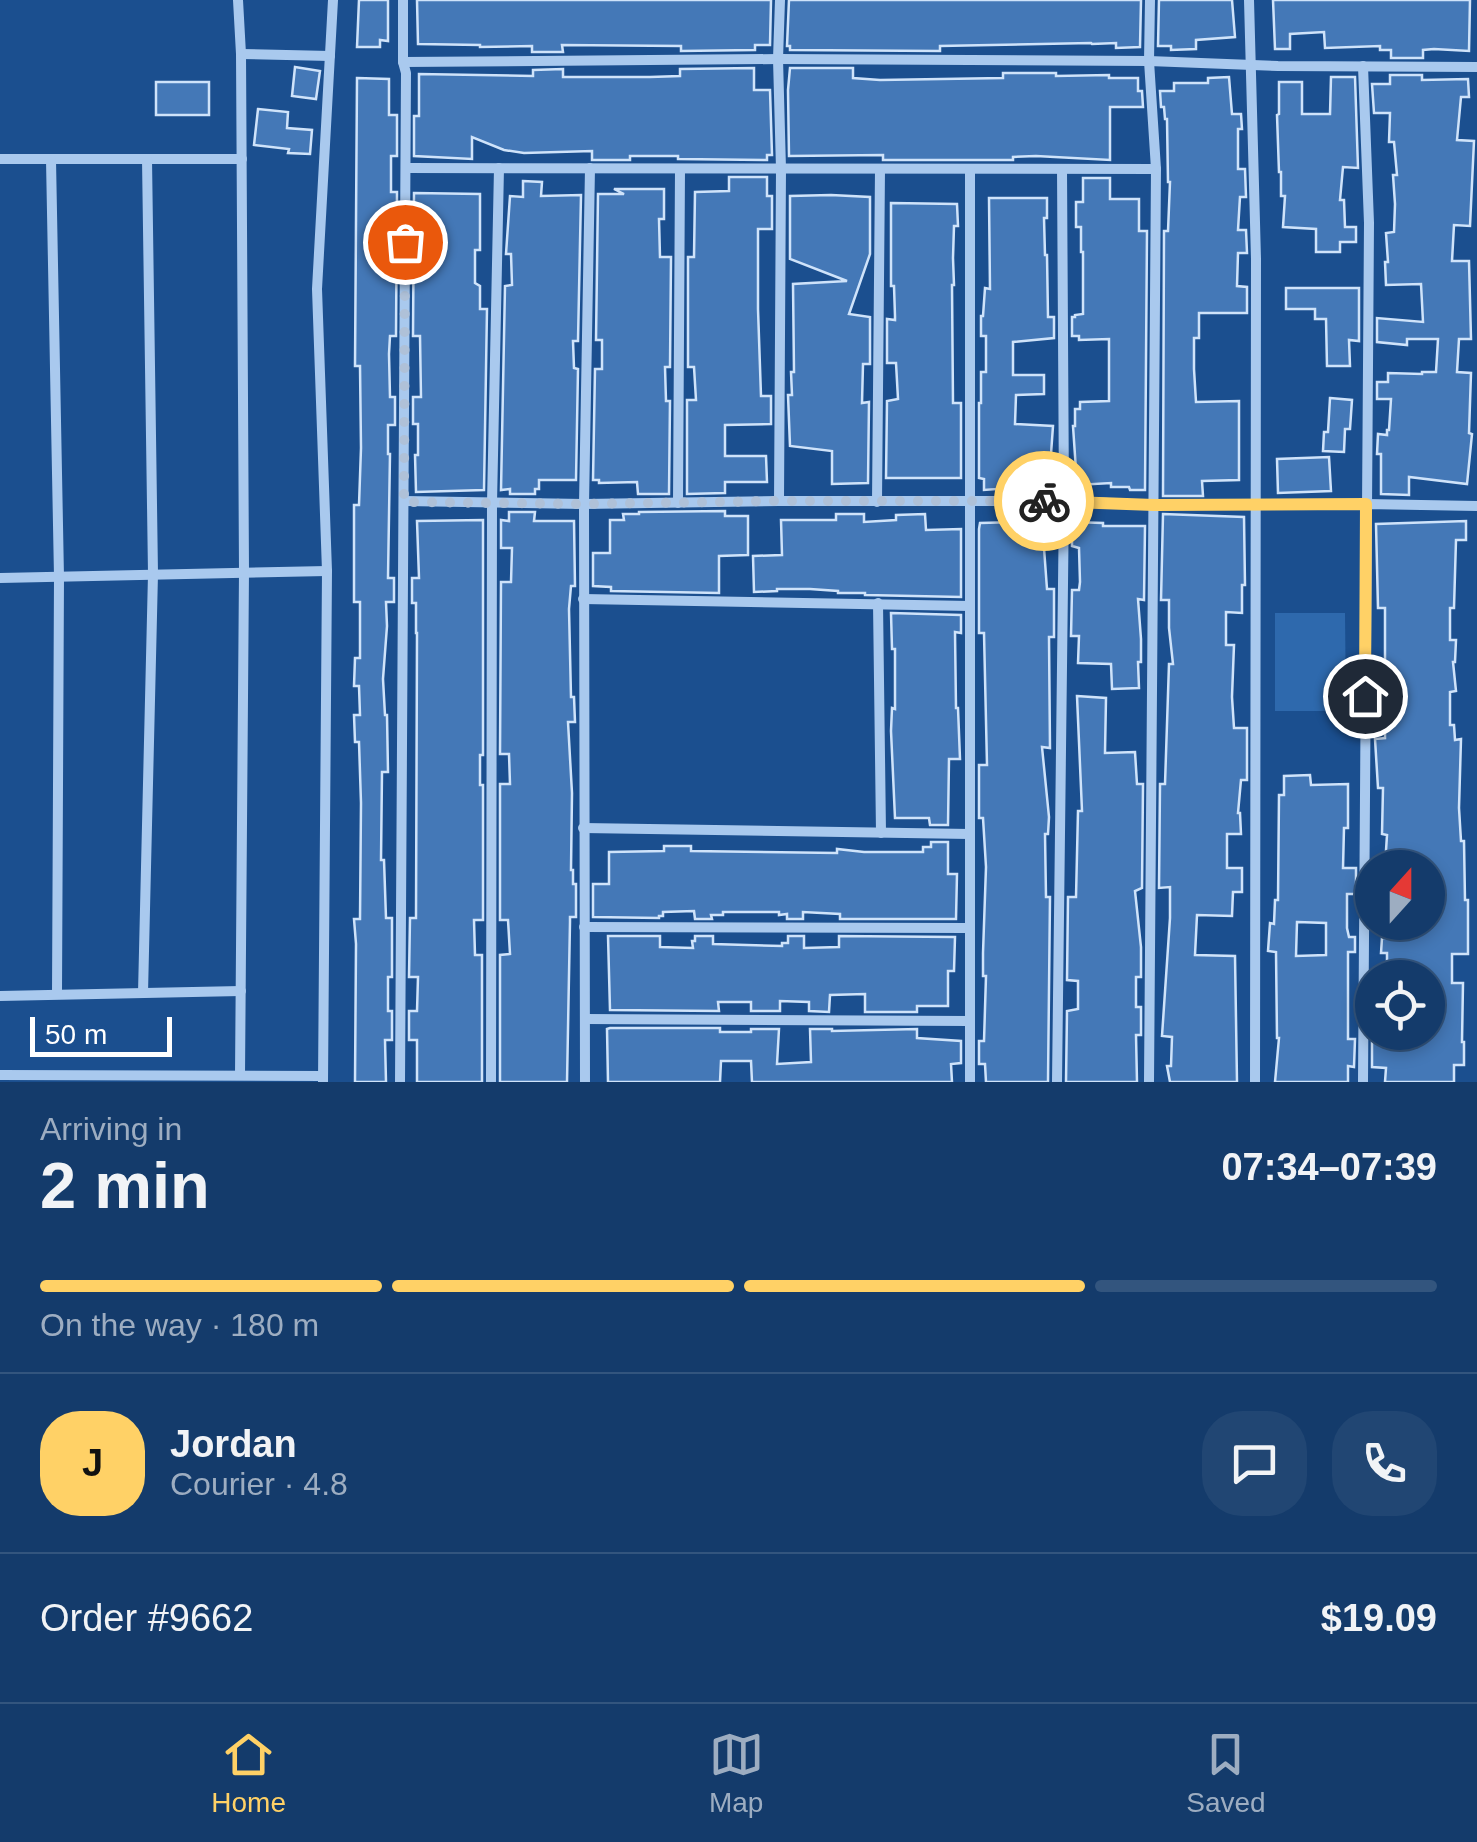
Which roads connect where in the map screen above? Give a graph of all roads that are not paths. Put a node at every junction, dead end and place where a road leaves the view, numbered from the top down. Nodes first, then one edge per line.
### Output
1 (238, 0) edge
2 (333, 0) edge
3 (403, 0) edge
4 (780, 0) edge
5 (1150, 0) edge
6 (1250, 0) edge
7 (241, 54) junction
8 (330, 56) junction
9 (778, 59) junction
10 (1148, 61) junction
11 (403, 62) junction
12 (1252, 66) junction
13 (1363, 66) junction
14 (1477, 67) edge
15 (0, 159) edge
16 (146, 159) junction
17 (242, 159) junction
18 (51, 160) junction
19 (406, 168) junction
20 (499, 168) junction
21 (590, 168) junction
22 (680, 169) junction
23 (781, 169) junction
24 (880, 169) junction
25 (970, 169) junction
26 (1062, 169) junction
27 (1156, 169) junction
28 (779, 501) junction
29 (1064, 501) junction
30 (404, 502) junction
31 (878, 502) junction
32 (969, 502) junction
33 (492, 503) junction
34 (678, 503) junction
35 (584, 504) junction
36 (1255, 504) junction
37 (1366, 504) junction
38 (1154, 505) junction
39 (1477, 506) edge
40 (327, 570) junction
41 (244, 571) junction
42 (153, 574) junction
43 (59, 577) junction
44 (0, 578) edge
45 (583, 599) junction
46 (878, 603) junction
47 (970, 606) junction
48 (583, 828) junction
49 (881, 833) junction
50 (970, 834) junction
51 (584, 927) junction
52 (969, 928) junction
53 (242, 991) junction
54 (143, 993) junction
55 (56, 994) junction
56 (0, 996) edge
57 (585, 1019) junction
58 (969, 1021) junction
59 (0, 1074) edge
60 (240, 1074) junction
61 (323, 1079) edge
62 (400, 1082) edge
63 (491, 1082) edge
64 (585, 1082) edge
65 (970, 1082) edge
66 (1057, 1082) edge
67 (1149, 1082) edge
68 (1255, 1082) edge
69 (1363, 1082) edge

1 - 7 street
2 - 8 street
3 - 11 street
4 - 9 street
5 - 10 street
6 - 12 street
7 - 8 street
7 - 17 street
8 - 40 street
9 - 10 street
9 - 11 street
9 - 23 street
10 - 12 street
10 - 27 street
11 - 19 street
12 - 13 street
12 - 36 street
13 - 14 street
13 - 37 street
15 - 18 street
16 - 17 street
16 - 18 street
16 - 42 street
17 - 41 street
18 - 43 street
19 - 20 street
19 - 30 street
20 - 21 street
20 - 33 street
21 - 22 street
21 - 35 street
22 - 23 street
22 - 34 street
23 - 24 street
23 - 28 street
24 - 25 street
24 - 31 street
25 - 26 street
25 - 32 street
26 - 27 street
26 - 29 street
27 - 38 street
28 - 31 street
28 - 34 street
29 - 32 street
29 - 38 street
29 - 66 street
30 - 33 street
30 - 62 street
31 - 32 street
32 - 47 street
33 - 35 street
33 - 63 street
34 - 35 street
35 - 45 street
36 - 37 street
36 - 38 street
36 - 68 street
37 - 39 street
37 - 69 street
38 - 67 street
40 - 41 street
40 - 61 street
41 - 42 street
41 - 53 street
42 - 43 street
42 - 54 street
43 - 44 street
43 - 55 street
45 - 46 street
45 - 48 street
46 - 47 street
46 - 49 street
47 - 50 street
48 - 49 street
48 - 51 street
49 - 50 street
50 - 52 street
51 - 52 street
51 - 57 street
52 - 58 street
53 - 54 street
53 - 60 street
54 - 55 street
55 - 56 street
57 - 58 street
57 - 64 street
58 - 65 street
59 - 60 street
60 - 61 street

